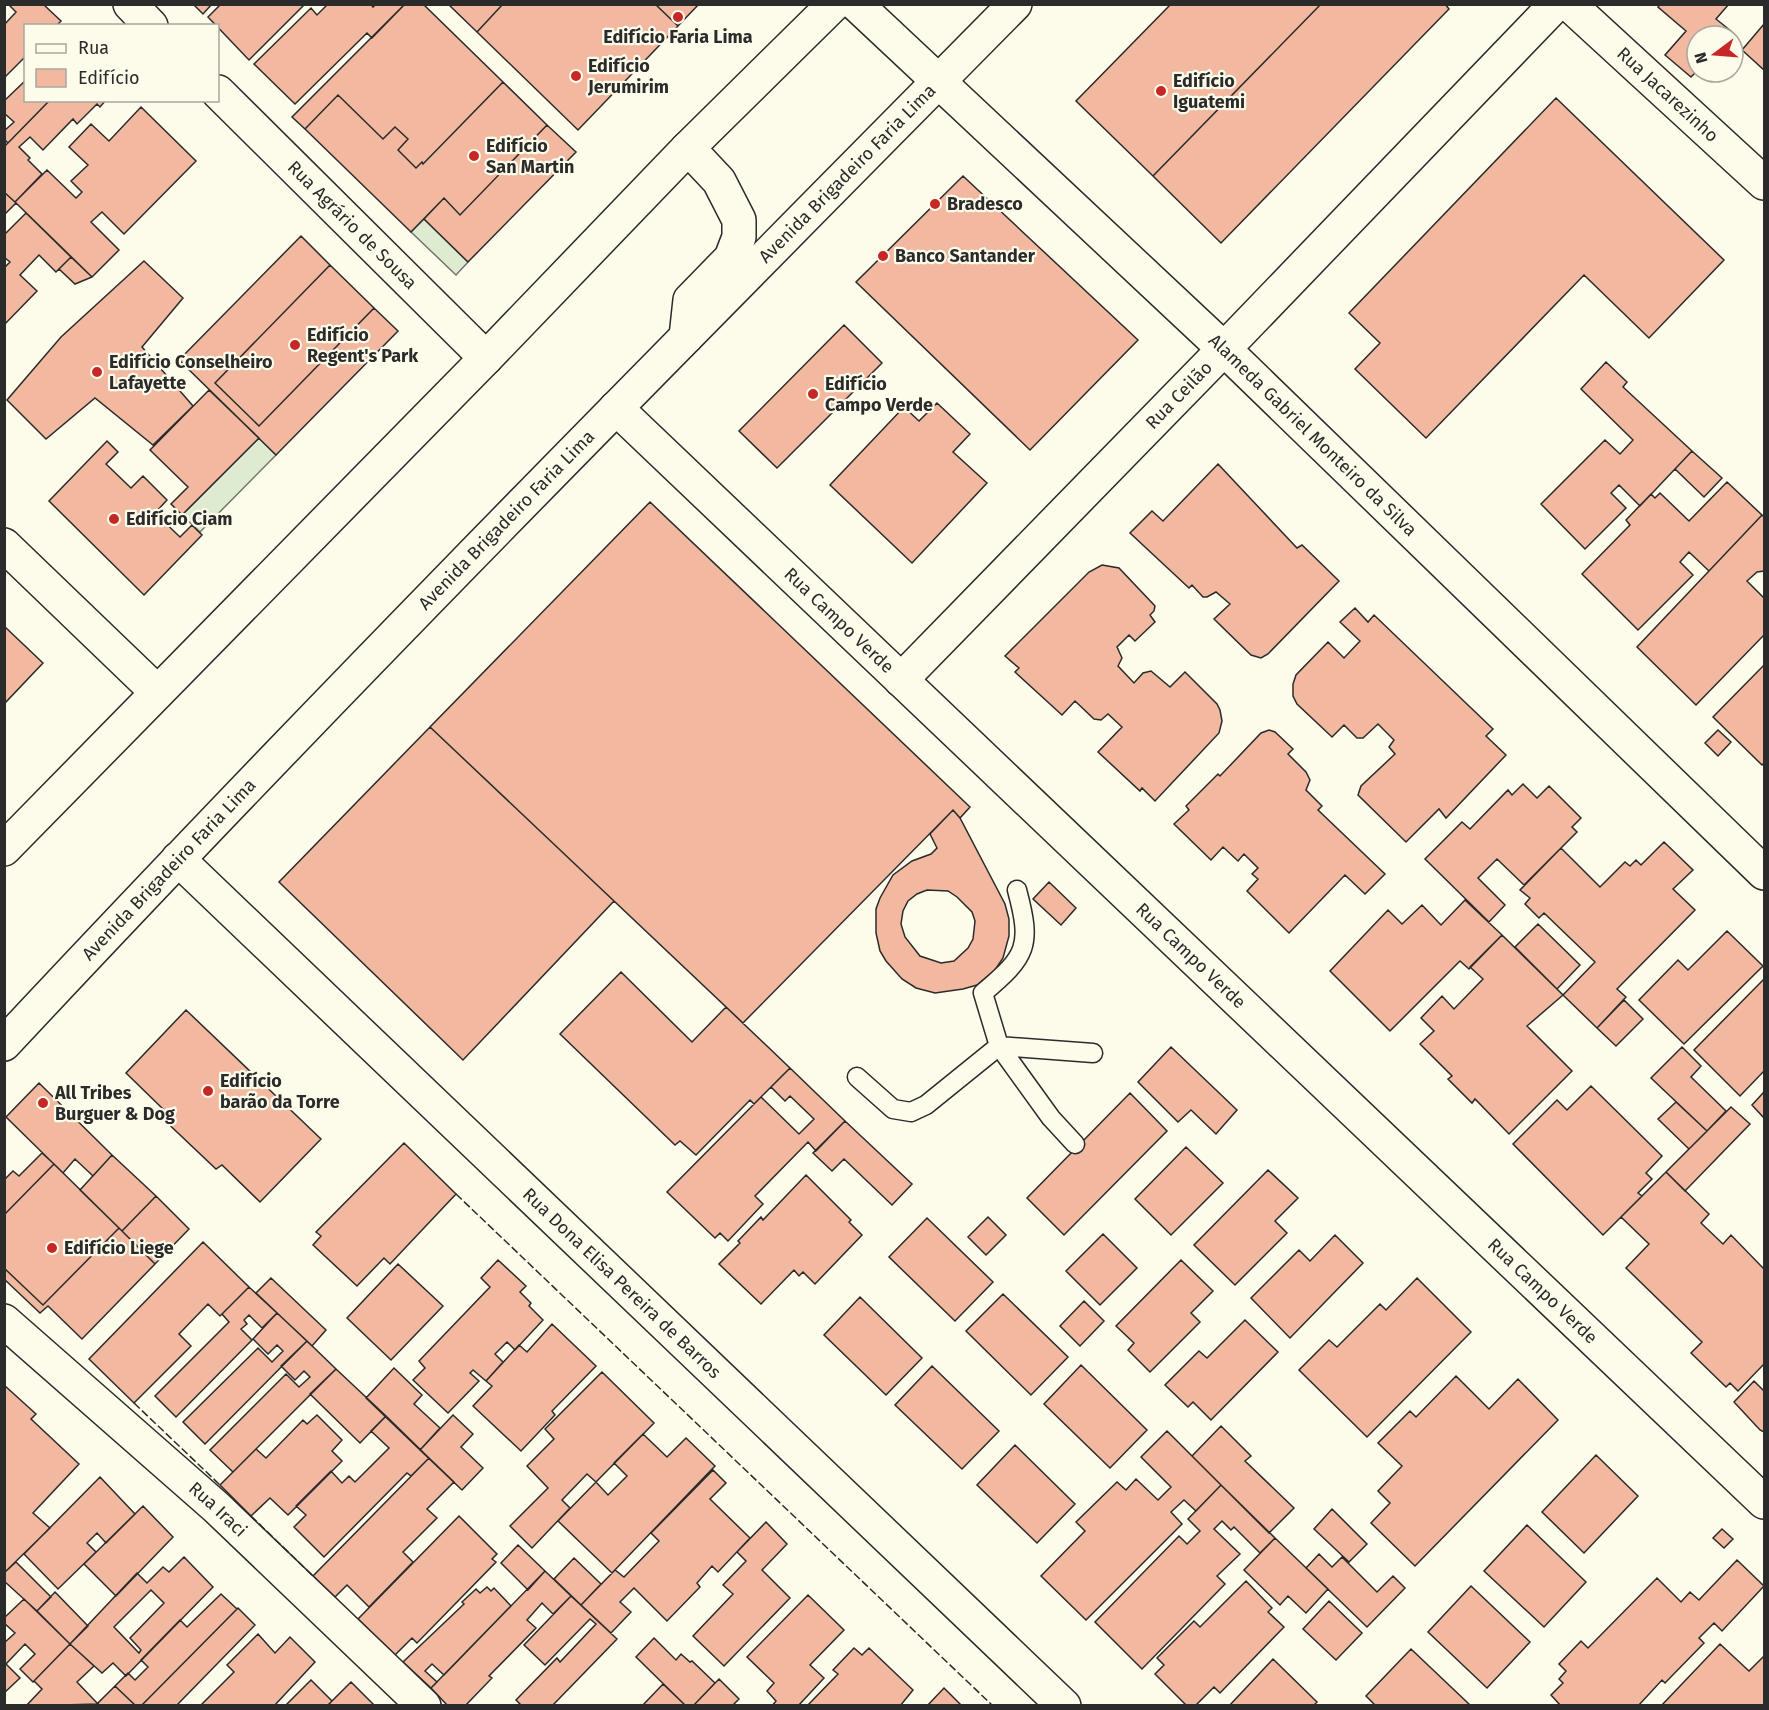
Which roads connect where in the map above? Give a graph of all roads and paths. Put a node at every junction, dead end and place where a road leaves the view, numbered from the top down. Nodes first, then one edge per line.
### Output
1 (130, 4) edge
2 (834, 4) edge
3 (856, 4) edge
4 (1015, 4) edge
5 (1556, 4) edge
6 (1569, 4) edge
7 (149, 24) edge
8 (939, 82) junction
9 (219, 93) edge
10 (688, 148) junction
11 (1764, 183) edge
12 (686, 337) junction
13 (1224, 349) junction
14 (486, 358) junction
15 (616, 408) junction
16 (4, 545) edge
17 (901, 680) junction
18 (157, 692) junction
19 (4, 849) edge
20 (178, 859) junction
21 (1764, 873) edge
22 (1017, 890) dead end
23 (4, 1044) edge
24 (999, 1046) junction
25 (1093, 1053) dead end
26 (857, 1077) dead end
27 (1075, 1144) dead end
28 (4, 1321) edge
29 (1764, 1502) edge
30 (424, 1706) edge
31 (1064, 1706) edge

1 - 7 main road
2 - 10 main road
3 - 8 main road, Alameda Gabriel Monteiro da Silva
4 - 8 main road, Avenida Brigadeiro Faria Lima
5 - 13 main road, Rua Ceilão
6 - 11 main road, Rua Jacarezinho
8 - 12 main road, Avenida Brigadeiro Faria Lima
8 - 13 main road, Alameda Gabriel Monteiro da Silva
9 - 14 main road, Rua Agrário de Sousa
10 - 12 main road
10 - 14 main road
12 - 15 main road, Avenida Brigadeiro Faria Lima
13 - 17 main road, Rua Ceilão
13 - 21 main road, Alameda Gabriel Monteiro da Silva
14 - 18 main road
15 - 17 main road, Rua Campo Verde
15 - 20 main road, Avenida Brigadeiro Faria Lima
16 - 18 main road
17 - 29 main road, Rua Campo Verde
18 - 19 main road
20 - 23 main road, Avenida Brigadeiro Faria Lima
20 - 31 main road, Rua Dona Elisa Pereira de Barros
22 - 24 lane
24 - 25 lane
24 - 26 lane
24 - 27 lane
28 - 30 main road, Rua Iraci

